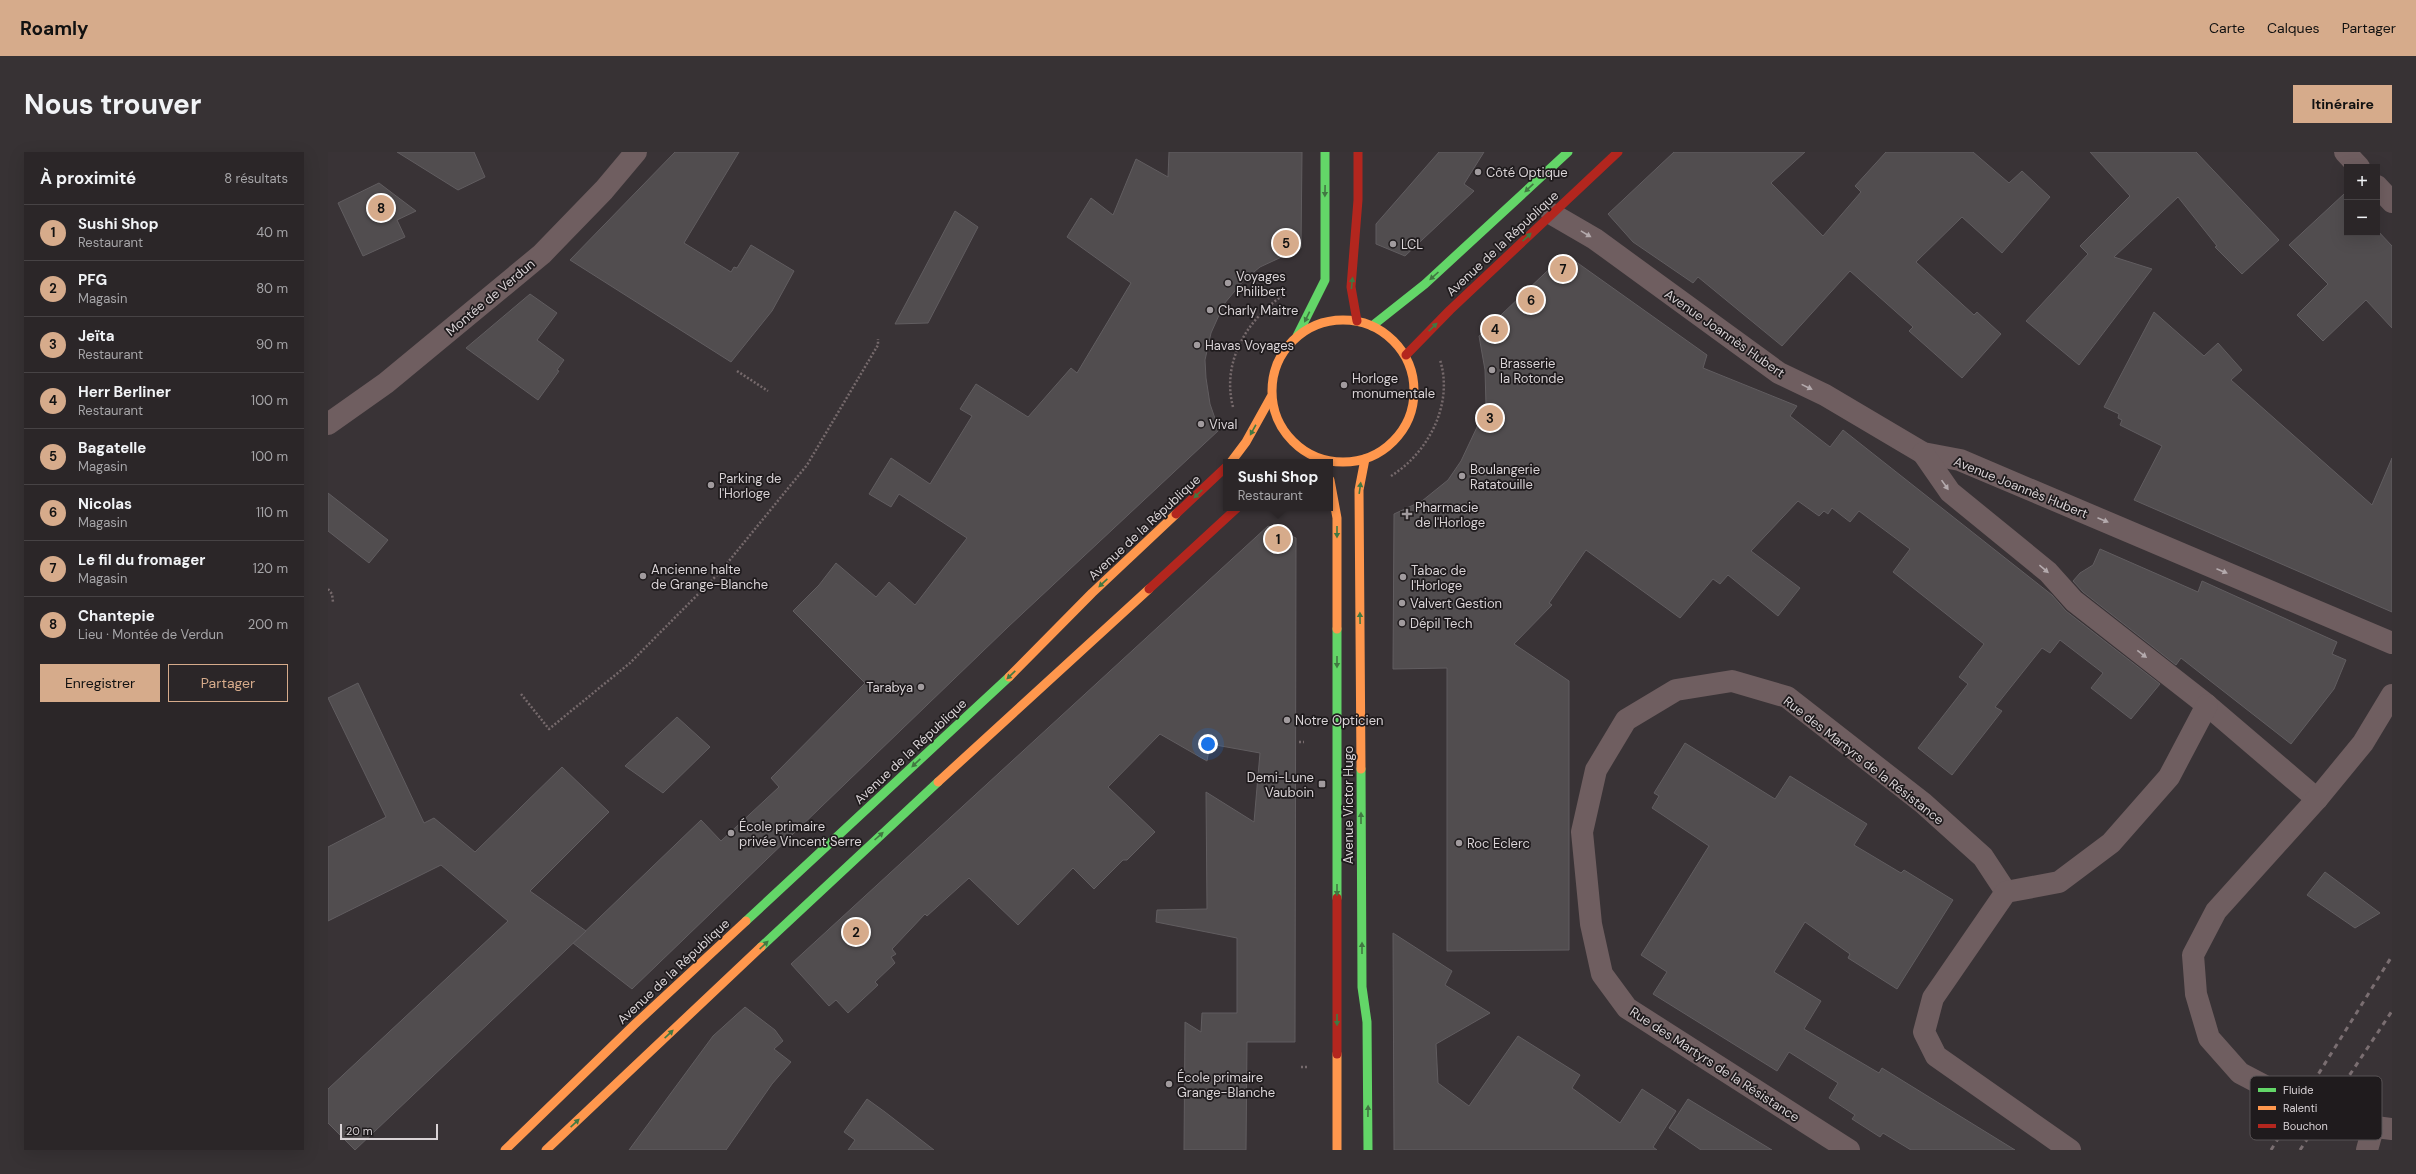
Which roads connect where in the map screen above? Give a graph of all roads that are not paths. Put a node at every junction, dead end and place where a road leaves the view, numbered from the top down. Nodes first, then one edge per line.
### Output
1 (636, 152) edge
2 (1325, 152) edge
3 (1358, 152) edge
4 (1568, 152) edge
5 (1618, 152) edge
6 (2345, 152) edge
7 (2356, 164) edge
8 (2380, 189) edge
9 (2392, 202) edge
10 (1552, 214) junction
11 (1357, 321) junction
12 (1372, 326) junction
13 (1297, 336) junction
14 (1406, 355) junction
15 (1271, 397) junction
16 (328, 424) edge
17 (1304, 452) junction
18 (1923, 453) junction
19 (1295, 458) dead end
20 (1233, 459) edge
21 (1318, 459) edge
22 (1365, 459) junction
23 (1333, 461) edge
24 (1223, 470) edge
25 (1333, 496) edge
26 (1233, 511) edge
27 (2392, 643) edge
28 (2392, 695) edge
29 (2207, 705) junction
30 (2317, 799) junction
31 (2006, 892) junction
32 (2250, 1078) edge
33 (2374, 1140) edge
34 (505, 1150) edge
35 (546, 1150) edge
36 (1337, 1150) edge
37 (1368, 1150) edge
38 (1849, 1150) edge
39 (2070, 1150) edge
40 (2367, 1150) edge

1 - 16 street, Montée de Verdun
2 -> 13 main road
11 -> 3 main road
4 -> 12 main road, Avenue de la République
5 - 10 main road, Avenue de la République
6 - 7 street
8 - 9 street
14 -> 10 main road, Avenue de la République
10 -> 18 street, Avenue Joannès Hubert
11 - 12 main road
11 - 13 main road
12 - 14 main road
13 - 15 main road
14 - 22 main road
15 - 17 main road
15 -> 20 main road
17 - 19 main road
17 - 21 main road
18 -> 27 street, Avenue Joannès Hubert
18 -> 29 street
22 - 23 main road
37 -> 22 main road, Avenue Victor Hugo
24 -> 34 main road, Avenue de la République
25 -> 36 main road, Avenue Victor Hugo
35 -> 26 main road
28 - 30 street
29 - 30 street
29 - 31 street
30 - 32 street
31 - 38 street, Rue des Martyrs de la Résistance
31 - 39 street
33 - 40 street

